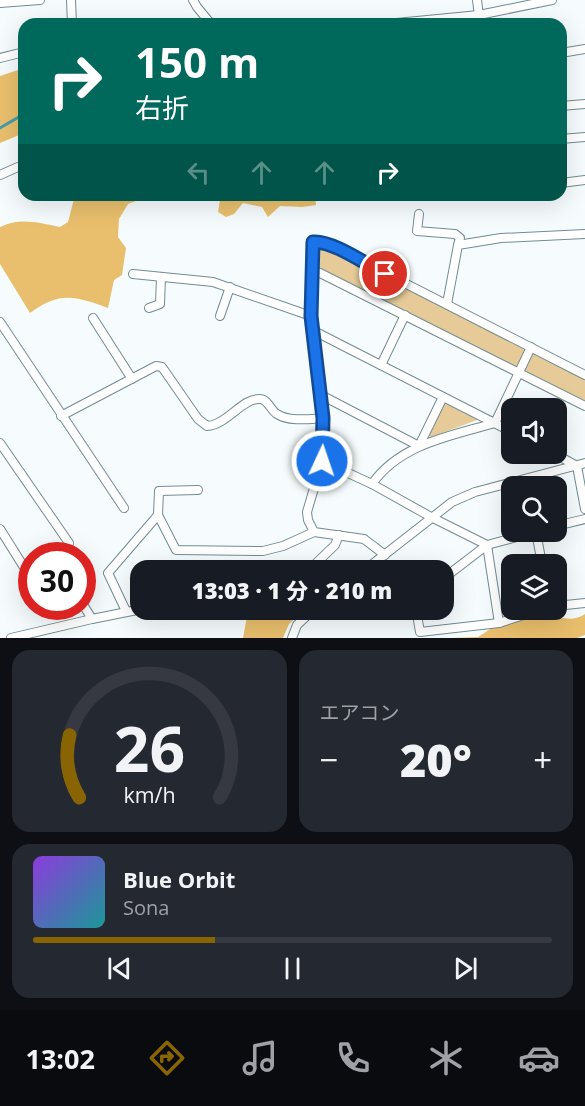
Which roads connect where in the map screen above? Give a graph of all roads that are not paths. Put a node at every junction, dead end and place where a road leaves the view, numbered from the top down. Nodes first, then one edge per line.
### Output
1 (40, 0) edge
2 (71, 0) edge
3 (193, 0) edge
4 (477, 0) edge
5 (548, 0) edge
6 (0, 3) edge
7 (72, 18) edge
8 (207, 18) edge
9 (480, 18) edge
10 (487, 18) edge
11 (585, 49) edge
12 (567, 52) edge
13 (18, 54) edge
14 (0, 58) edge
15 (585, 104) edge
16 (567, 106) edge
17 (585, 137) edge
18 (567, 138) edge
19 (18, 167) dead end
20 (0, 175) edge
21 (585, 180) edge
22 (567, 182) edge
23 (418, 214) dead end
24 (585, 234) edge
25 (458, 245) junction
26 (312, 269) junction
27 (133, 274) dead end
28 (161, 277) junction
29 (230, 287) junction
30 (447, 304) junction
31 (149, 308) dead end
32 (405, 315) junction
33 (220, 316) dead end
34 (311, 316) junction
35 (93, 318) dead end
36 (0, 322) edge
37 (312, 330) junction
38 (531, 347) junction
39 (381, 365) junction
40 (520, 373) junction
41 (585, 375) edge
42 (132, 379) junction
43 (321, 395) junction
44 (443, 397) junction
45 (585, 406) edge
46 (61, 416) junction
47 (323, 418) junction
48 (495, 423) junction
49 (501, 426) edge
50 (0, 443) edge
51 (420, 446) junction
52 (567, 459) edge
53 (322, 461) junction
54 (581, 465) edge
55 (372, 484) junction
56 (198, 490) dead end
57 (124, 508) dead end
58 (585, 509) edge
59 (159, 515) junction
60 (431, 517) junction
61 (585, 519) edge
62 (567, 523) edge
63 (0, 530) edge
64 (314, 532) junction
65 (339, 535) junction
66 (501, 541) edge
67 (68, 542) edge
68 (487, 545) junction
69 (385, 555) junction
70 (18, 558) edge
71 (319, 560) edge
72 (378, 560) edge
73 (454, 570) edge
74 (585, 603) edge
75 (567, 605) edge
76 (130, 610) edge
77 (126, 611) junction
78 (96, 618) edge
79 (88, 620) edge
80 (302, 620) edge
81 (418, 620) edge
82 (508, 620) edge
83 (499, 623) junction
84 (11, 638) edge
85 (292, 638) edge

1 - 6 street
2 - 7 street
3 - 8 street
4 - 9 street
5 - 10 street
11 - 12 street
13 - 14 street
15 - 16 street
17 - 18 street
19 - 20 street
21 - 22 street
23 - 25 street
24 - 25 street
25 - 30 street
26 - 30 street
26 - 32 street
26 - 34 street
27 - 28 street
28 - 29 street
28 - 31 street
29 - 33 street
29 - 34 street
30 - 38 street
32 - 39 street
32 - 40 street
34 - 37 street
35 - 42 street
36 - 46 street
37 - 39 street
37 - 43 street
38 - 40 street
38 - 41 street
39 - 44 street
40 - 45 street
40 - 48 street
42 - 46 street
42 - 47 street
43 - 47 street
43 - 51 street
44 - 48 street
44 - 51 street
46 - 57 street
47 - 53 street
48 - 49 street
48 - 51 street
50 - 67 street
51 - 55 street
52 - 54 street
53 - 55 street
53 - 64 street
54 - 58 street
54 - 60 street
55 - 60 street
56 - 59 street
59 - 64 street
59 - 77 street
60 - 68 street
60 - 69 street
61 - 62 street
63 - 70 street
64 - 65 street
65 - 69 street
65 - 71 street
66 - 68 street
68 - 73 street
68 - 83 street
69 - 72 street
74 - 75 street
76 - 77 street
77 - 78 street
79 - 84 street
80 - 85 street
81 - 83 street
82 - 83 street

